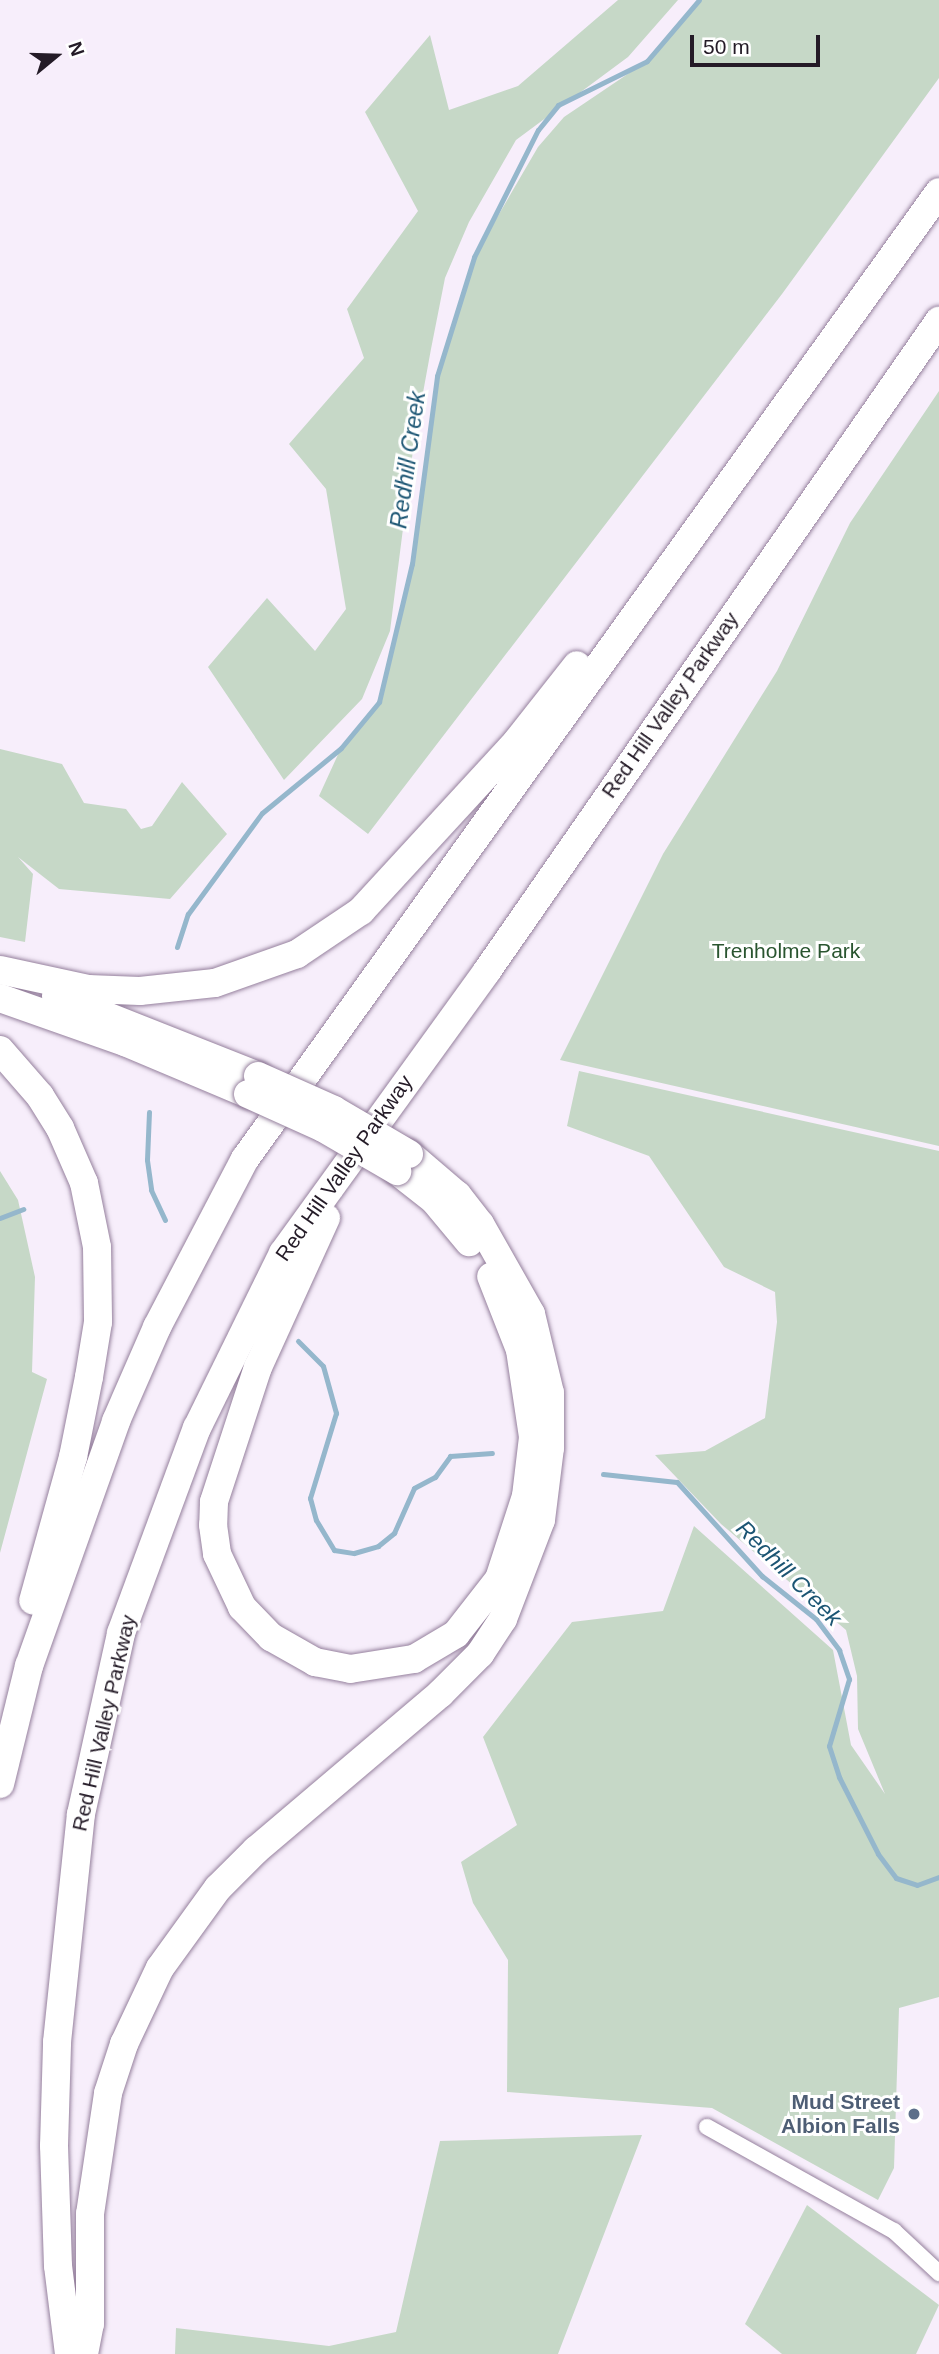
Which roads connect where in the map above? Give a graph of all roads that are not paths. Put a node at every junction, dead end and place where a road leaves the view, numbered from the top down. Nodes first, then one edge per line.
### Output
1 (939, 192) edge
2 (939, 321) edge
3 (676, 558) junction
4 (0, 970) edge
5 (0, 976) edge
6 (0, 998) edge
7 (0, 1050) edge
8 (253, 1085) junction
9 (388, 1101) junction
10 (403, 1162) junction
11 (29, 1666) junction
12 (0, 1784) edge
13 (707, 2127) dead end
14 (939, 2273) edge
15 (69, 2354) edge
16 (84, 2354) edge

1 - 3 highway
2 - 9 highway, Red Hill Valley Parkway
3 - 4 highway
3 - 11 highway
5 - 8 highway
6 - 8 highway
7 - 11 highway
8 - 10 highway, bridge
9 - 10 highway
9 - 15 highway, Red Hill Valley Parkway
10 - 16 highway
11 - 12 highway
13 - 14 street

